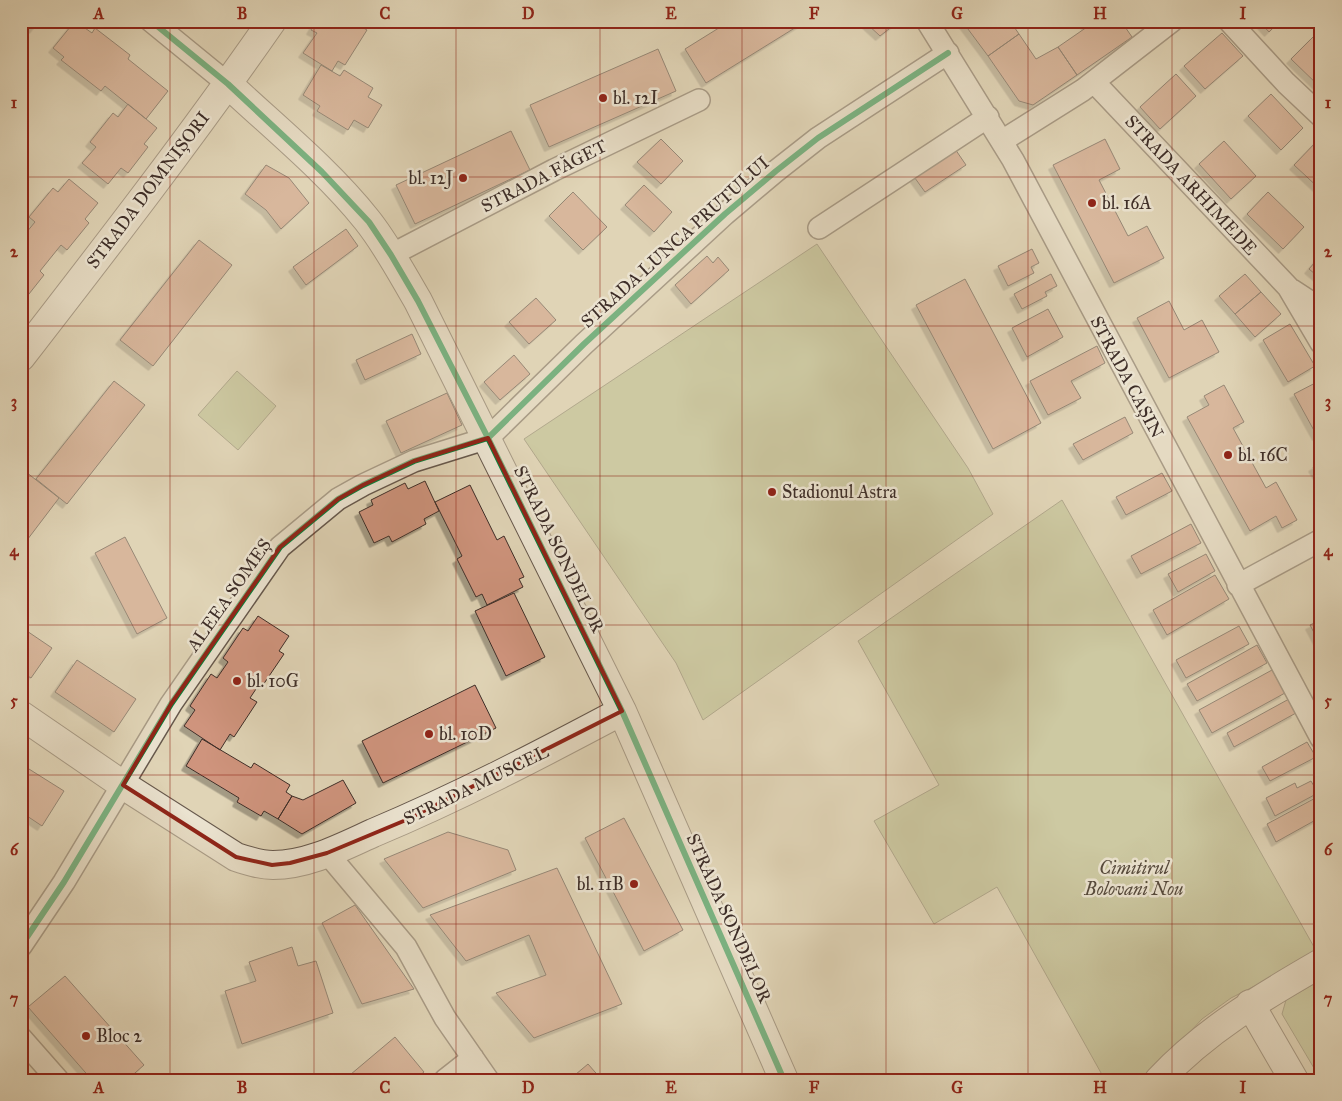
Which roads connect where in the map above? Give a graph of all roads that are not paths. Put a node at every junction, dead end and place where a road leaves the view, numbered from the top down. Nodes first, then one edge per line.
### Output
1 (151, 21) edge
2 (272, 21) edge
3 (927, 21) edge
4 (1172, 21) edge
5 (1229, 21) edge
6 (948, 53) junction
7 (1094, 82) junction
8 (228, 84) junction
9 (699, 100) dead end
10 (1321, 116) edge
11 (988, 117) junction
12 (1002, 141) junction
13 (819, 228) dead end
14 (391, 254) junction
15 (1288, 287) junction
16 (1321, 309) edge
17 (1321, 343) edge
18 (21, 357) edge
19 (488, 438) junction
20 (1321, 540) edge
21 (1238, 585) junction
22 (622, 711) junction
23 (21, 715) edge
24 (1321, 738) edge
25 (123, 785) junction
26 (327, 853) junction
27 (21, 946) edge
28 (1321, 963) edge
29 (1250, 1004) junction
30 (21, 1038) edge
31 (472, 1058) junction
32 (58, 1080) edge
33 (445, 1080) edge
34 (488, 1080) edge
35 (784, 1080) edge
36 (1159, 1080) edge
37 (1294, 1080) edge

1 - 8 street
2 - 8 street, STRADA DOMNIȘORI
3 - 6 street, STRADA CAȘIN
4 - 7 street
5 - 10 street
6 - 11 street, STRADA CAȘIN
6 - 19 street, STRADA LUNCA PRUTULUI
7 - 12 street
7 - 15 street, STRADA ARHIMEDE
8 - 14 street, STRADA SONDELOR
8 - 18 street, STRADA DOMNIȘORI
9 - 14 street, STRADA FĂGET
11 - 12 street, STRADA CAȘIN
11 - 13 street
12 - 21 street, STRADA CAȘIN
14 - 19 street, STRADA SONDELOR
15 - 16 street, STRADA ARHIMEDE
15 - 17 street, STRADA ARHIMEDE
19 - 22 street, STRADA SONDELOR
19 - 25 street, ALEEA SOMEȘ
20 - 21 street
21 - 24 street, STRADA CAȘIN
22 - 26 street, STRADA MUSCEL
22 - 35 street, STRADA SONDELOR
23 - 25 street, STRADA MUSCEL
25 - 26 street, STRADA MUSCEL
25 - 27 street, ALEEA SOMEȘ
26 - 31 street
28 - 29 street
29 - 36 street
29 - 37 street
30 - 32 street
31 - 33 street
31 - 34 street

